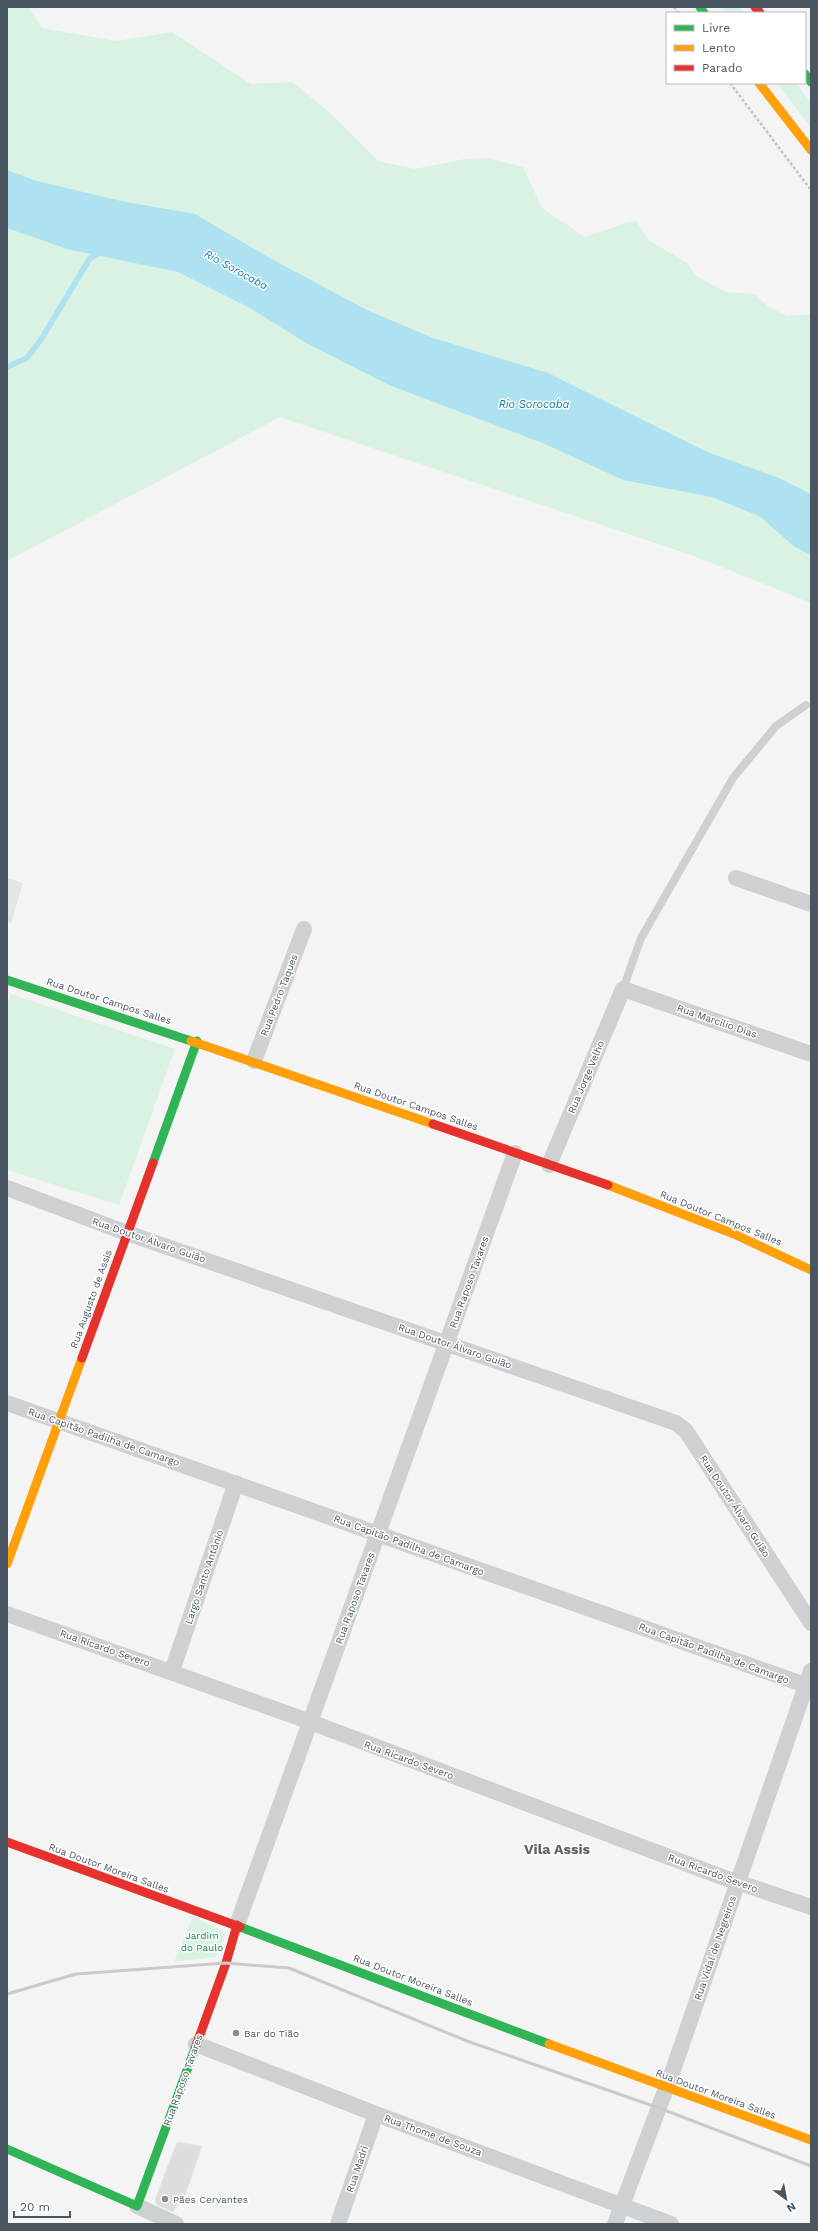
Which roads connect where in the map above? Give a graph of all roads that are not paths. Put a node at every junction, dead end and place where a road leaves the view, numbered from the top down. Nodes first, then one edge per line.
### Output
1 (760, 84) edge
2 (811, 150) edge
3 (806, 705) dead end
4 (736, 878) dead end
5 (811, 904) edge
6 (304, 929) dead end
7 (7, 980) edge
8 (623, 989) junction
9 (197, 1041) junction
10 (811, 1054) edge
11 (254, 1061) junction
12 (515, 1153) junction
13 (549, 1165) junction
14 (7, 1188) edge
15 (127, 1233) junction
16 (811, 1270) edge
17 (447, 1344) junction
18 (7, 1403) edge
19 (59, 1421) junction
20 (236, 1483) junction
21 (378, 1534) junction
22 (7, 1564) edge
23 (7, 1614) edge
24 (811, 1623) edge
25 (172, 1671) junction
26 (809, 1681) edge
27 (310, 1722) junction
28 (7, 1842) edge
29 (737, 1882) junction
30 (811, 1907) edge
31 (237, 1925) junction
32 (268, 1936) junction
33 (229, 1952) junction
34 (196, 2044) junction
35 (666, 2088) junction
36 (376, 2114) junction
37 (811, 2140) edge
38 (7, 2149) edge
39 (137, 2206) junction
40 (622, 2206) junction
41 (176, 2224) edge
42 (338, 2224) edge
43 (615, 2224) edge
44 (670, 2224) edge

1 - 2 main road
3 - 8 lane
4 - 5 street
6 - 11 street, Rua Pedro Taques
7 - 9 main road, Rua Doutor Campos Salles
8 - 10 street, Rua Marcilio Dias
8 - 13 street, Rua Jorge Velho
9 - 11 main road, Rua Doutor Campos Salles
9 - 15 main road, Rua Augusto de Assis
11 - 12 main road, Rua Doutor Campos Salles
12 - 13 main road, Rua Doutor Campos Salles
12 - 17 street, Rua Raposo Tavares
13 - 16 main road, Rua Doutor Campos Salles
14 - 15 street, Rua Doutor Álvaro Guião
15 - 17 street, Rua Doutor Álvaro Guião
15 - 19 main road, Rua Augusto de Assis
17 - 21 street, Rua Raposo Tavares
17 - 24 street, Rua Doutor Álvaro Guião
18 - 19 street, Rua Capitão Padilha de Camargo
19 - 20 street, Rua Capitão Padilha de Camargo
19 - 22 main road, Rua Augusto de Assis
20 - 21 street, Rua Capitão Padilha de Camargo
20 - 25 street, Largo Santo Antônio
21 - 26 street, Rua Capitão Padilha de Camargo
21 - 27 street, Rua Raposo Tavares
23 - 25 street, Rua Ricardo Severo
25 - 27 street, Rua Ricardo Severo
26 - 29 street, Rua Vidal de Negreiros
27 - 29 street, Rua Ricardo Severo
27 - 31 street, Rua Raposo Tavares
28 - 31 main road, Rua Doutor Moreira Salles
29 - 30 street, Rua Ricardo Severo
29 - 35 street, Rua Vidal de Negreiros
31 - 32 main road, Rua Doutor Moreira Salles
31 - 33 main road, Rua Raposo Tavares
32 - 33 main road
32 - 35 main road, Rua Doutor Moreira Salles
33 - 34 main road, Rua Raposo Tavares
34 - 36 street, Rua Thome de Souza
34 - 39 main road, Rua Raposo Tavares
35 - 37 main road, Rua Doutor Moreira Salles
35 - 40 street, Rua Vidal de Negreiros
36 - 40 street, Rua Thome de Souza
36 - 42 street, Rua Madri
38 - 39 main road
39 - 41 street
40 - 43 street, Rua Vidal de Negreiros
40 - 44 street, Rua Thome de Souza

